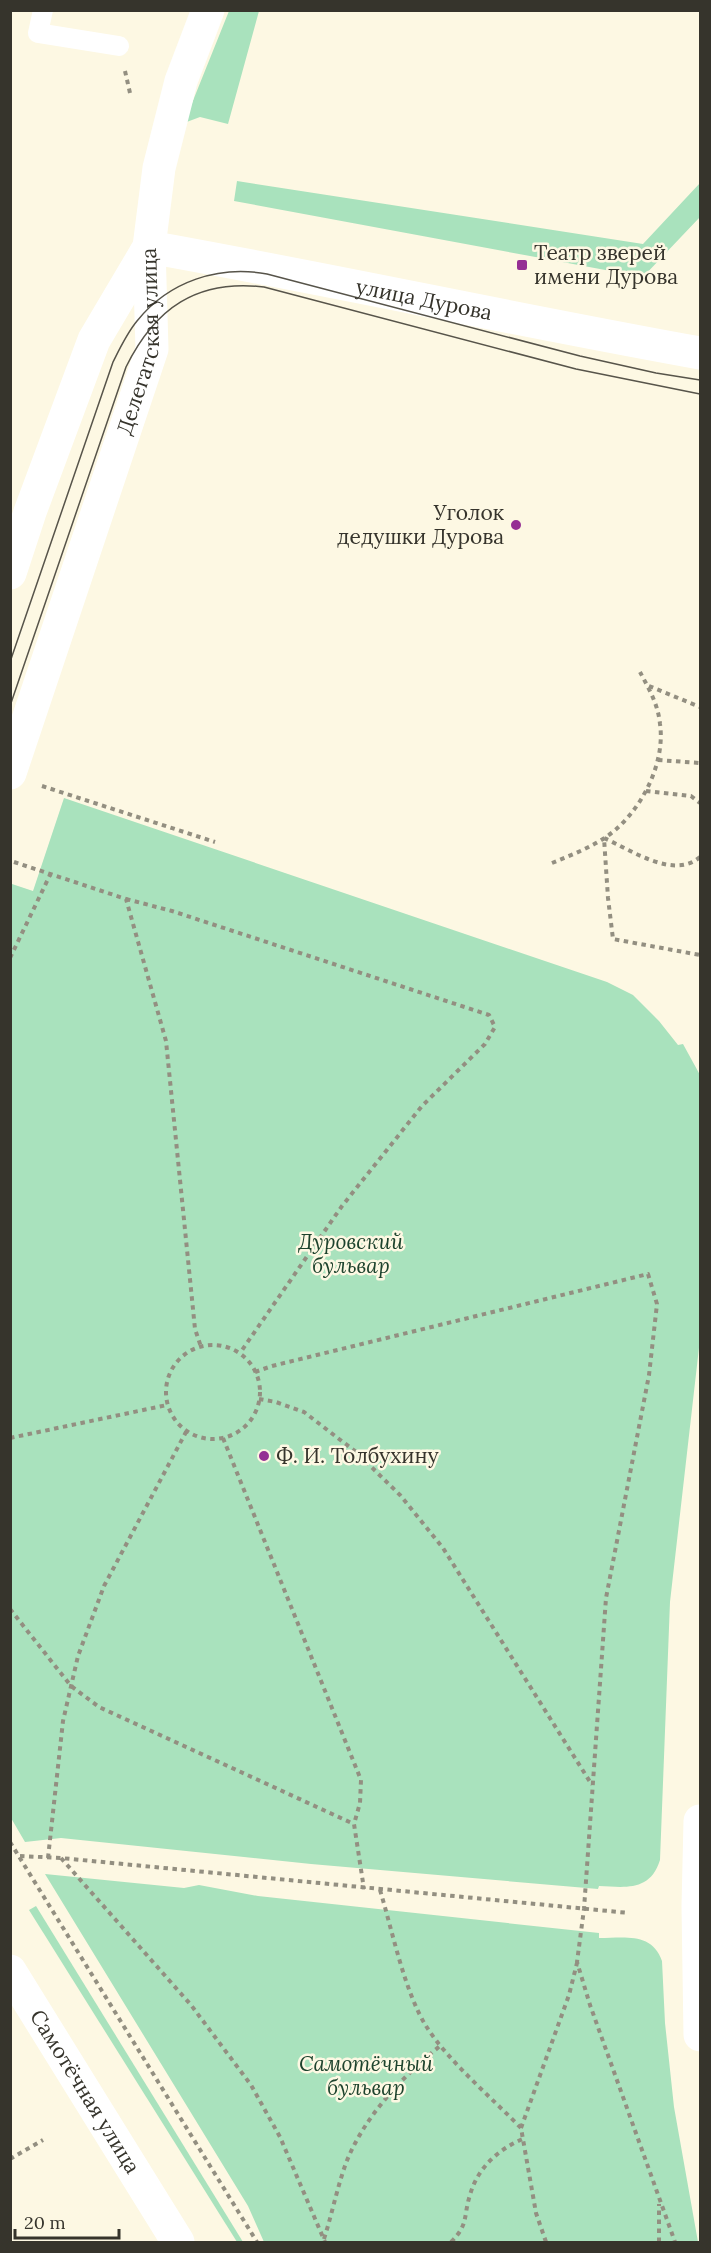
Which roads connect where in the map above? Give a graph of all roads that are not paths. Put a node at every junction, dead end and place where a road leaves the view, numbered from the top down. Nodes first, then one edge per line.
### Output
1 (43, 10) edge
2 (208, 10) edge
3 (119, 46) dead end
4 (149, 247) junction
5 (700, 353) edge
6 (10, 573) edge
7 (10, 773) edge
8 (700, 1821) edge
9 (10, 1971) edge
10 (700, 2035) edge
11 (178, 2242) edge

1 - 3 lane
2 - 4 main road
4 - 5 main road, улица Дурова
4 - 6 main road, Делегатская улица
4 - 7 main road, Делегатская улица
8 - 10 main road
9 - 11 main road, Самотёчная улица

